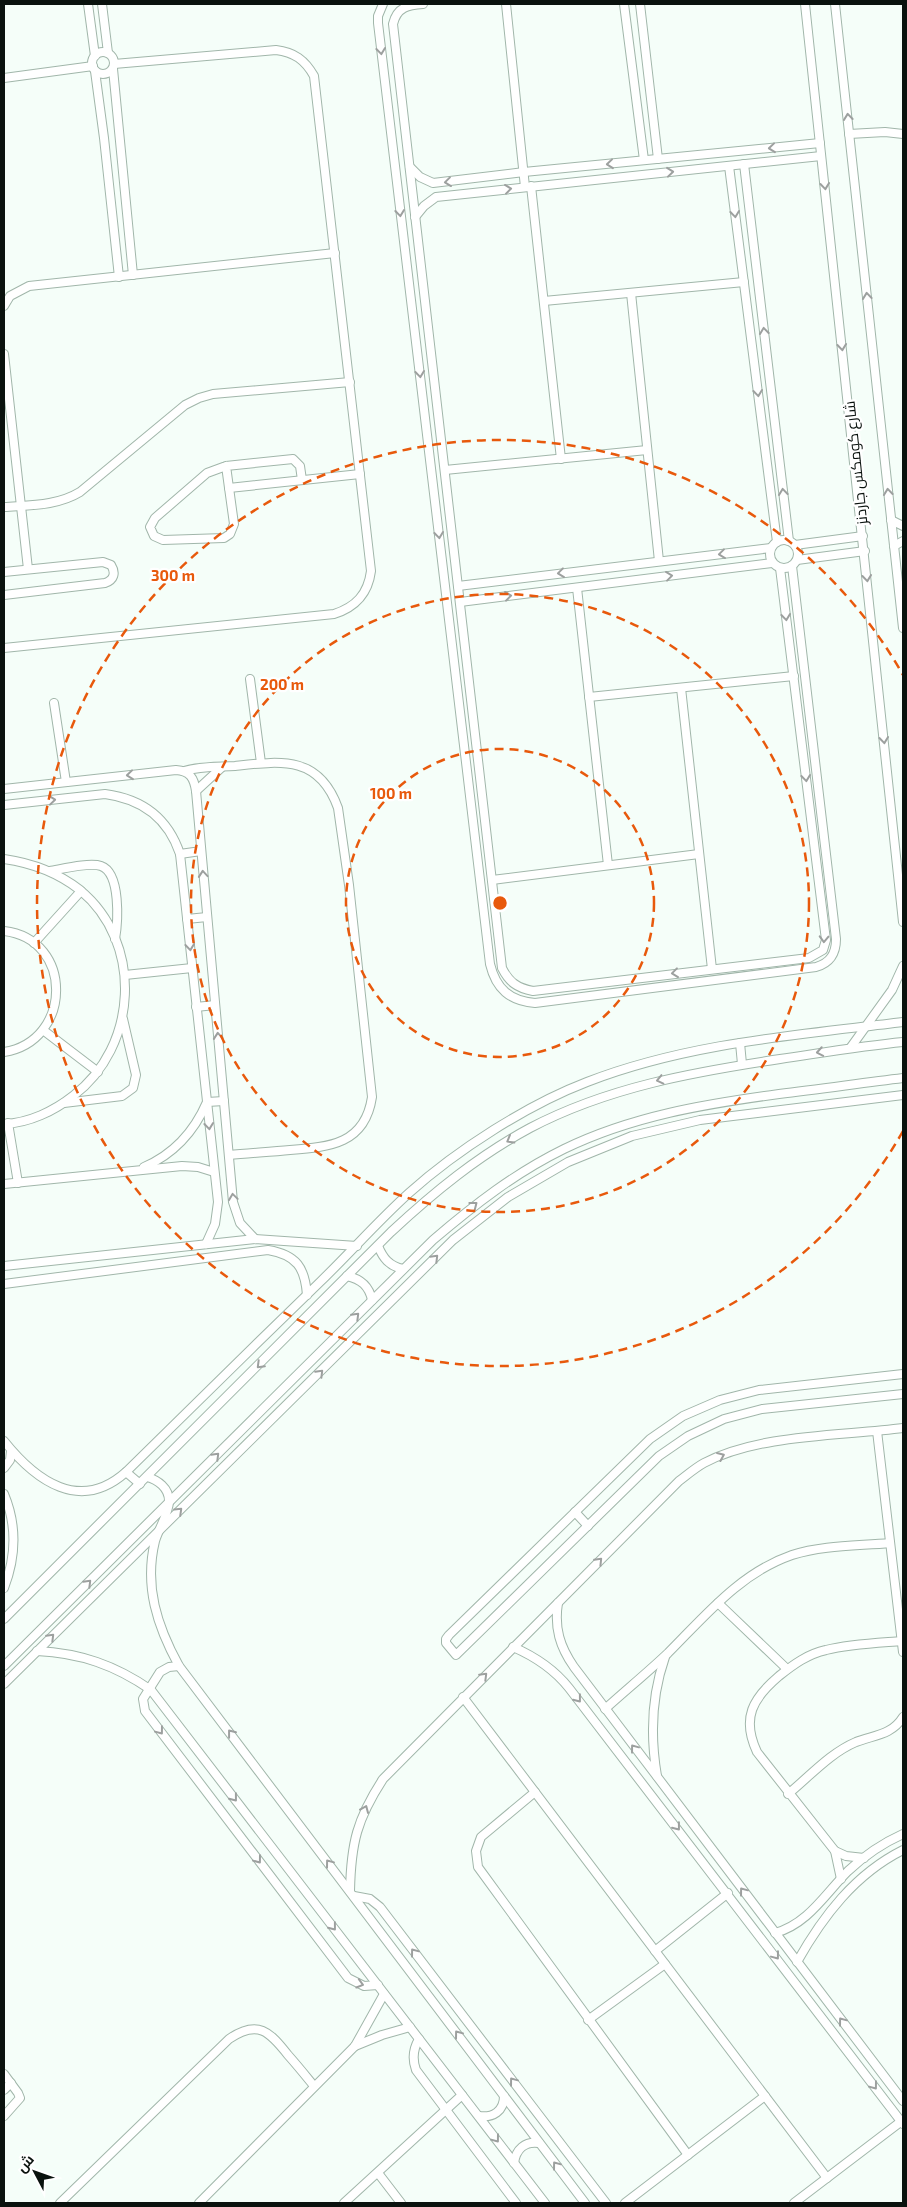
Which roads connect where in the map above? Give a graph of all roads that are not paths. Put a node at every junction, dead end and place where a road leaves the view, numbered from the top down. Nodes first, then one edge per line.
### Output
1 (88, 4) edge
2 (102, 4) edge
3 (383, 4) edge
4 (424, 4) edge
5 (506, 4) edge
6 (624, 4) edge
7 (640, 4) edge
8 (805, 4) edge
9 (835, 4) edge
10 (105, 26) junction
11 (91, 28) junction
12 (108, 53) junction
13 (95, 56) junction
14 (114, 67) junction
15 (94, 69) junction
16 (4, 78) edge
17 (849, 134) junction
18 (903, 134) edge
19 (820, 143) junction
20 (822, 156) junction
21 (658, 159) junction
22 (644, 160) junction
23 (744, 164) junction
24 (410, 166) junction
25 (729, 166) junction
26 (524, 172) junction
27 (528, 187) junction
28 (415, 217) junction
29 (335, 254) junction
30 (133, 275) junction
31 (119, 277) junction
32 (744, 282) junction
33 (630, 293) junction
34 (544, 301) junction
35 (4, 306) edge
36 (4, 354) edge
37 (350, 382) junction
38 (647, 450) junction
39 (561, 459) junction
40 (226, 466) junction
41 (444, 470) junction
42 (360, 474) junction
43 (302, 480) junction
44 (229, 488) junction
45 (21, 506) junction
46 (4, 507) edge
47 (891, 520) junction
48 (903, 526) edge
49 (863, 536) junction
50 (903, 541) edge
51 (792, 543) junction
52 (774, 545) junction
53 (894, 546) junction
54 (864, 551) junction
55 (659, 562) junction
56 (772, 563) junction
57 (794, 563) junction
58 (780, 568) junction
59 (28, 569) junction
60 (4, 572) edge
61 (458, 586) junction
62 (577, 588) junction
63 (4, 595) edge
64 (460, 602) junction
65 (903, 628) edge
66 (4, 648) edge
67 (794, 676) junction
68 (250, 679) dead end
69 (681, 688) junction
70 (589, 697) junction
71 (54, 702) dead end
72 (261, 763) junction
73 (222, 767) junction
74 (184, 771) junction
75 (102, 778) junction
76 (66, 782) junction
77 (8, 789) edge
78 (196, 790) junction
79 (105, 794) junction
80 (14, 804) junction
81 (4, 805) edge
82 (201, 851) junction
83 (180, 854) junction
84 (699, 854) junction
85 (4, 859) edge
86 (608, 866) junction
87 (50, 871) junction
88 (492, 880) junction
89 (81, 891) junction
90 (207, 917) junction
91 (187, 919) junction
92 (903, 922) edge
93 (4, 931) edge
94 (115, 939) junction
95 (34, 943) junction
96 (903, 966) edge
97 (192, 968) junction
98 (712, 969) junction
99 (125, 975) junction
100 (196, 1006) junction
101 (215, 1006) junction
102 (123, 1017) junction
103 (903, 1022) edge
104 (864, 1027) junction
105 (43, 1030) junction
106 (903, 1042) edge
107 (740, 1043) junction
108 (851, 1047) junction
109 (4, 1052) edge
110 (742, 1064) junction
111 (98, 1072) junction
112 (903, 1078) edge
113 (862, 1083) junction
114 (903, 1095) edge
115 (862, 1100) junction
116 (224, 1101) junction
117 (207, 1102) junction
118 (64, 1103) junction
119 (6, 1123) edge
120 (463, 1150) junction
121 (228, 1155) junction
122 (472, 1164) junction
123 (138, 1169) junction
124 (214, 1172) junction
125 (18, 1183) junction
126 (4, 1184) edge
127 (255, 1239) junction
128 (279, 1240) junction
129 (300, 1242) junction
130 (206, 1244) junction
131 (357, 1246) junction
132 (378, 1246) junction
133 (151, 1250) junction
134 (280, 1252) junction
135 (293, 1259) junction
136 (48, 1261) junction
137 (154, 1264) junction
138 (4, 1266) edge
139 (403, 1270) junction
140 (347, 1276) junction
141 (50, 1278) junction
142 (4, 1284) edge
143 (307, 1295) junction
144 (372, 1300) junction
145 (903, 1374) edge
146 (289, 1383) junction
147 (300, 1393) junction
148 (903, 1394) edge
149 (903, 1428) edge
150 (877, 1431) junction
151 (4, 1441) edge
152 (11, 1451) junction
153 (4, 1468) edge
154 (126, 1472) junction
155 (147, 1476) junction
156 (140, 1484) junction
157 (4, 1494) edge
158 (169, 1502) junction
159 (575, 1512) junction
160 (588, 1526) junction
161 (158, 1532) junction
162 (890, 1542) junction
163 (4, 1588) edge
164 (558, 1602) junction
165 (718, 1602) junction
166 (4, 1619) edge
167 (902, 1641) edge
168 (514, 1647) junction
169 (37, 1651) junction
170 (903, 1652) edge
171 (665, 1655) junction
172 (10, 1660) junction
173 (4, 1666) edge
174 (179, 1666) junction
175 (574, 1667) junction
176 (20, 1668) junction
177 (787, 1669) junction
178 (562, 1678) junction
179 (4, 1684) edge
180 (151, 1690) junction
181 (462, 1697) junction
182 (605, 1709) junction
183 (903, 1717) edge
184 (657, 1778) junction
185 (535, 1792) junction
186 (788, 1794) junction
187 (903, 1834) edge
188 (903, 1850) edge
189 (835, 1851) junction
190 (864, 1858) junction
191 (842, 1879) junction
192 (352, 1893) junction
193 (728, 1893) junction
194 (754, 1906) junction
195 (744, 1913) junction
196 (775, 1933) junction
197 (655, 1951) junction
198 (797, 1962) junction
199 (665, 1964) junction
200 (378, 1985) junction
201 (384, 1994) junction
202 (446, 1994) junction
203 (435, 2003) junction
204 (588, 2020) junction
205 (410, 2027) junction
206 (419, 2039) junction
207 (355, 2046) junction
208 (4, 2074) edge
209 (11, 2083) junction
210 (314, 2086) junction
211 (4, 2090) edge
212 (462, 2095) junction
213 (504, 2096) junction
214 (765, 2096) junction
215 (903, 2101) edge
216 (446, 2110) junction
217 (4, 2116) edge
218 (479, 2116) junction
219 (902, 2122) edge
220 (539, 2143) junction
221 (688, 2155) junction
222 (514, 2163) junction
223 (378, 2173) junction
224 (827, 2178) junction
225 (60, 2203) edge
226 (199, 2203) edge
227 (344, 2203) edge
228 (401, 2203) edge
229 (516, 2203) edge
230 (545, 2203) edge
231 (585, 2203) edge
232 (606, 2203) edge
233 (625, 2203) edge
234 (794, 2203) edge

1 - 11 street
2 - 10 street
3 -> 57 street
4 - 24 street
5 - 26 street
6 - 22 street
7 - 21 street
8 - 19 street, شارع كومكس جاردنز
17 -> 9 street, شارع كومكس جاردنز
10 - 11 street
10 - 12 street
11 - 13 street
12 - 13 street
12 - 14 street
13 - 15 street
14 - 15 street
14 - 29 street
14 - 30 street
15 - 16 street
15 - 31 street
17 - 18 street
47 -> 17 street, شارع كومكس جاردنز
19 - 20 street, شارع كومكس جاردنز
19 -> 21 street
20 - 23 street
20 -> 49 street, شارع كومكس جاردنز
21 - 22 street
22 -> 26 street
23 - 25 street
51 -> 23 street
26 -> 24 street
24 - 28 street
27 -> 25 street
25 -> 32 street
26 - 27 street
28 -> 27 street
27 - 34 street
28 - 41 street
29 - 30 street
29 - 37 street
30 - 31 street
31 - 35 street
32 - 33 street
32 -> 52 street
33 - 34 street
33 - 38 street
34 - 39 street
36 - 45 street
37 - 42 street
37 - 45 street
38 - 39 street
38 - 55 street
39 - 41 street
40 - 43 street
40 - 44 street
40 - 44 street
41 - 61 street
42 - 43 street
42 - 66 street
43 - 44 street
45 - 46 street
45 - 59 street
47 - 48 street
47 - 53 street, شارع كومكس جاردنز
49 - 51 street
49 - 54 street, شارع كومكس جاردنز
50 - 53 street
51 - 52 street
51 - 57 street
52 -> 55 street
52 - 56 street
53 - 65 street, شارع كومكس جاردنز
54 - 57 street
54 -> 92 street, شارع كومكس جاردنز
55 -> 61 street
56 - 58 street
62 -> 56 street
57 - 58 street
58 -> 67 street
59 - 60 street
59 - 63 street
61 - 64 street
64 -> 62 street
62 - 70 street
64 - 88 street
67 - 69 street
67 -> 98 street
68 - 72 street
69 - 70 street
69 - 84 street
70 - 86 street
71 - 76 street
72 - 73 street
72 - 121 street
73 - 74 street
73 - 78 street
74 -> 75 street
74 - 78 street
75 - 76 street
75 - 79 street
76 - 77 street
77 - 80 street
78 - 82 street
80 -> 79 street
79 - 83 street
80 - 81 street
82 - 83 street
90 -> 82 street
83 - 91 street
84 - 86 street
84 - 98 street
85 - 87 street
86 - 88 street
87 - 89 street
87 - 94 street
98 -> 88 street
89 - 94 street
89 - 95 street
90 - 91 street
90 - 101 street
91 -> 97 street
93 - 95 street
94 - 99 street
95 - 105 street
96 - 104 street
97 - 99 street
97 - 100 street
99 - 102 street
100 - 101 street
100 - 117 street
116 -> 101 street
102 - 111 street
102 - 118 street
103 - 104 street
104 - 107 street
104 - 108 street
105 - 109 street
105 - 111 street
106 - 108 street
107 - 110 street
107 - 120 street
108 -> 110 street
110 -> 122 street
111 - 118 street
112 - 113 street
113 - 115 street
139 -> 113 street
114 - 115 street
147 -> 115 street
116 - 117 street
116 - 121 street
117 - 123 street
117 -> 124 street
118 - 119 street
119 - 125 street
120 - 122 street
120 - 131 street
127 -> 121 street
122 - 132 street
123 - 124 street
123 - 125 street
124 - 130 street
125 - 126 street
127 - 128 street
127 - 130 street
128 - 129 street
128 - 134 street
129 - 131 street
129 - 135 street
130 - 133 street
131 - 143 street
132 - 139 street
132 - 140 street
133 - 136 street
133 - 137 street
134 - 135 street
134 - 137 street
135 - 143 street
136 - 138 street
136 - 141 street
137 - 141 street
139 - 144 street
140 - 144 street
140 -> 155 street
141 - 142 street
143 - 154 street
146 -> 144 street
145 - 159 street
146 - 147 street
158 -> 146 street
161 -> 147 street
148 - 160 street
149 - 150 street
150 - 162 street
164 -> 150 street
151 - 152 street
152 - 153 street
152 - 154 street
154 - 156 street
155 - 156 street
155 - 158 street
156 - 166 street
157 - 163 street
158 - 161 street
172 -> 158 street
159 - 160 street
159 - 160 street
169 -> 161 street
161 - 174 street
162 - 165 street
162 - 167 street
164 - 168 street
164 - 175 street
165 - 171 street
165 - 177 street
167 - 170 street
167 - 177 street
168 - 178 street
181 -> 168 street
169 - 176 street
169 - 180 street
171 - 182 street
171 - 184 street
172 - 173 street
172 - 176 street
174 - 180 street
192 -> 174 street
175 - 178 street
175 - 182 street
176 - 179 street
177 - 186 street
178 -> 193 street
180 -> 200 street
180 -> 200 street
181 - 185 street
192 -> 181 street
184 -> 182 street
183 - 186 street
194 -> 184 street
185 - 197 street
185 - 204 street
186 - 189 street
187 - 190 street
188 - 198 street
189 - 190 street
189 - 191 street
190 - 191 street
191 - 196 street
202 -> 192 street
192 - 203 street
193 - 195 street
193 - 197 street
194 - 195 street
194 - 196 street
195 -> 219 street
196 - 198 street
197 - 199 street
215 -> 198 street
199 - 204 street
199 - 214 street
200 - 201 street
201 - 205 street
201 - 207 street
202 - 203 street
232 -> 202 street
213 -> 203 street
204 - 221 street
205 - 206 street
205 - 207 street
206 - 212 street
206 - 216 street
207 - 210 street
208 - 209 street
209 - 211 street
209 - 217 street
210 - 225 street
210 - 226 street
212 - 216 street
212 - 218 street
213 - 218 street
213 - 220 street
214 - 221 street
214 - 224 street
216 - 223 street
216 - 229 street
218 -> 222 street
219 - 224 street
220 - 222 street
231 -> 220 street
221 - 233 street
222 - 230 street
223 - 227 street
223 - 228 street
224 - 234 street

